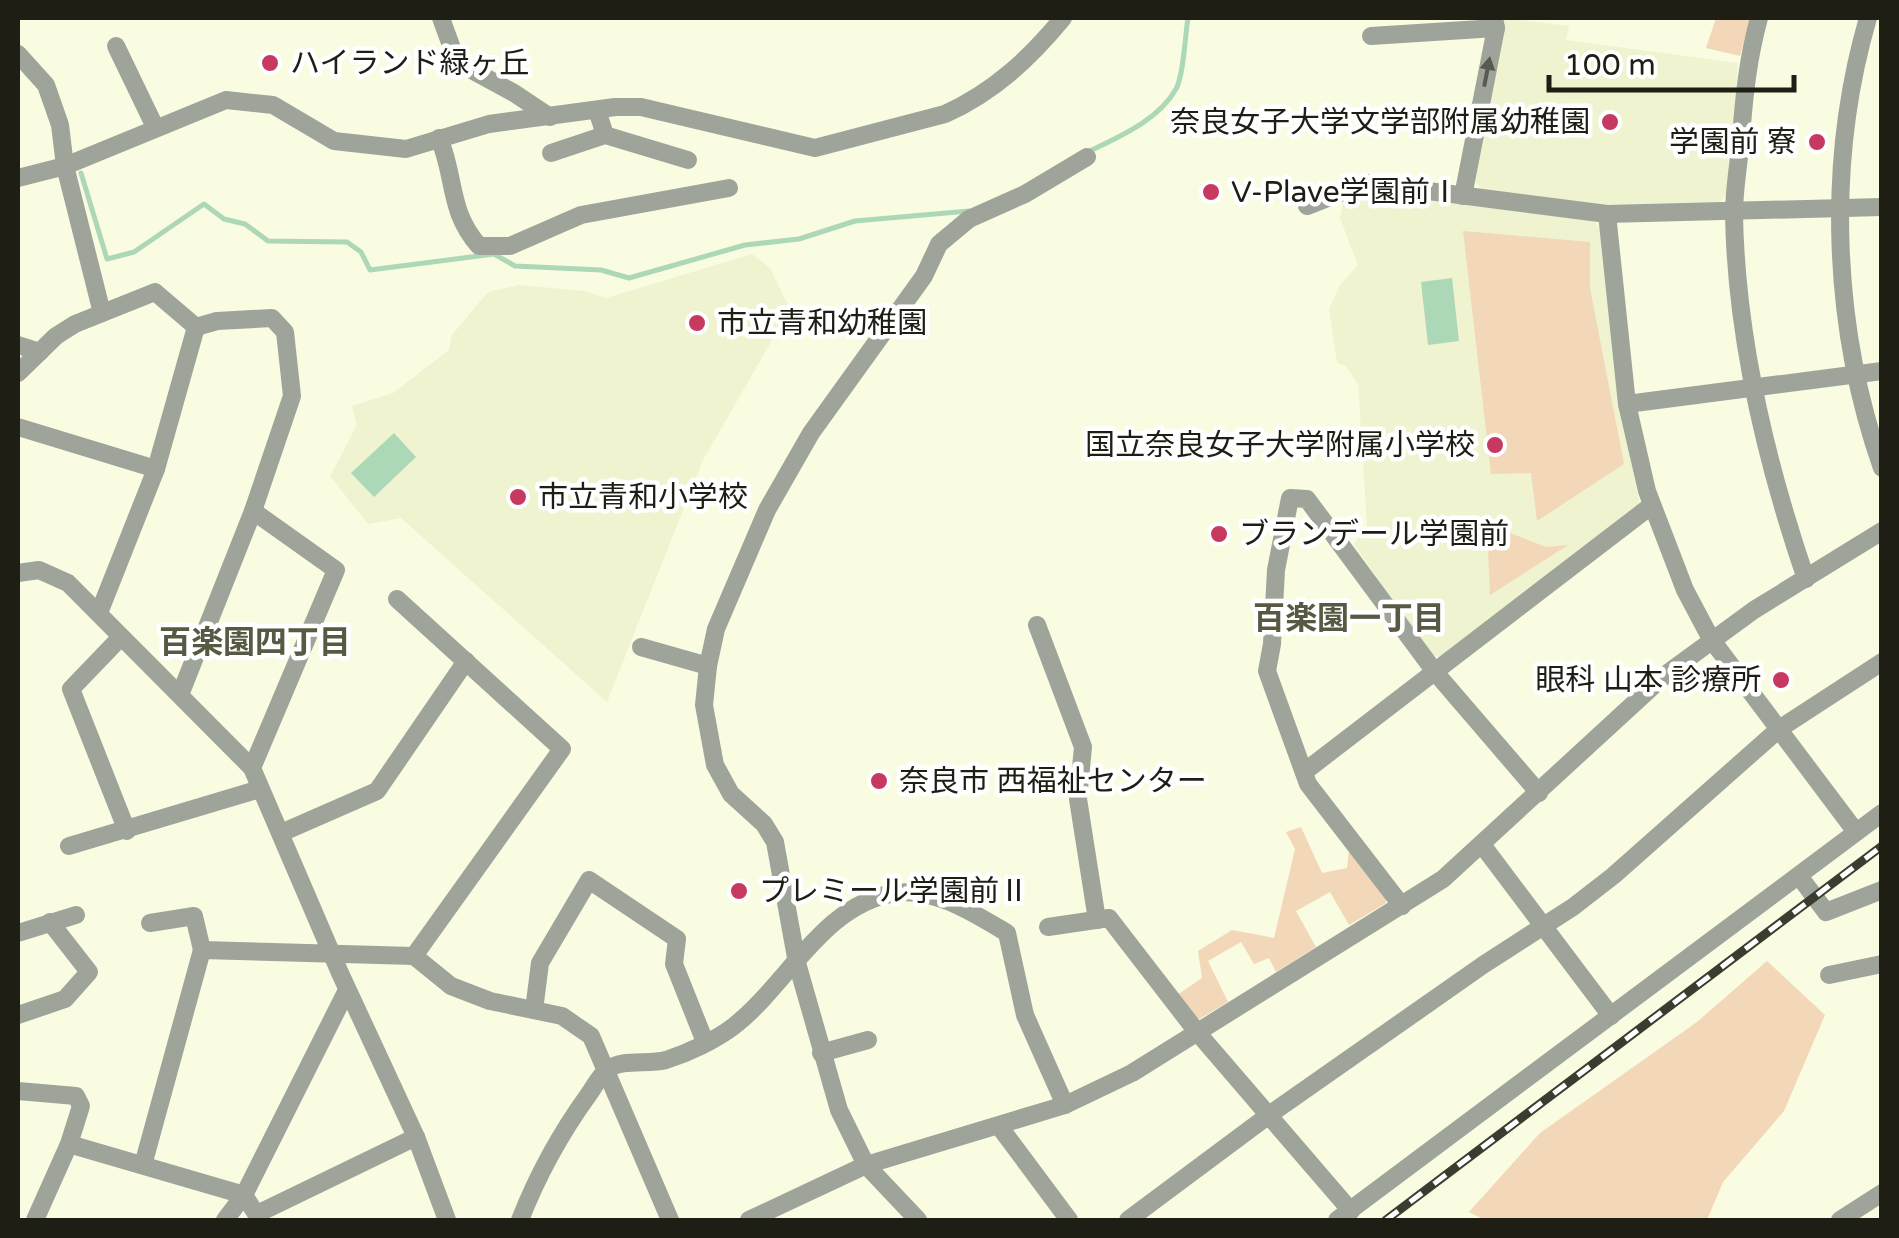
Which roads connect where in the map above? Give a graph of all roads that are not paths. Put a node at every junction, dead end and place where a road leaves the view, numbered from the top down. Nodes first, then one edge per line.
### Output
1 (441, 18) edge
2 (1063, 18) edge
3 (1760, 18) edge
4 (1868, 18) edge
5 (1495, 23) edge
6 (1371, 36) dead end
7 (116, 46) dead end
8 (18, 54) edge
9 (596, 110) junction
10 (550, 117) junction
11 (155, 128) junction
12 (605, 135) junction
13 (439, 138) junction
14 (551, 153) dead end
15 (1087, 157) dead end
16 (688, 160) dead end
17 (65, 166) junction
18 (18, 178) edge
19 (729, 188) dead end
20 (1463, 196) junction
21 (1307, 206) dead end
22 (1882, 206) edge
23 (1841, 208) junction
24 (1734, 212) junction
25 (1608, 214) junction
26 (102, 313) junction
27 (196, 327) junction
28 (18, 346) edge
29 (40, 352) junction
30 (1882, 371) edge
31 (18, 374) edge
32 (1856, 375) junction
33 (1753, 386) junction
34 (1627, 404) junction
35 (18, 427) edge
36 (1882, 468) edge
37 (156, 470) junction
38 (1652, 505) junction
39 (253, 512) junction
40 (1882, 531) edge
41 (18, 573) edge
42 (1806, 579) junction
43 (398, 599) dead end
44 (99, 613) junction
45 (1037, 625) dead end
46 (120, 638) junction
47 (1711, 639) junction
48 (641, 647) dead end
49 (466, 661) junction
50 (1882, 662) edge
51 (708, 666) junction
52 (1435, 672) junction
53 (180, 695) junction
54 (1779, 729) junction
55 (252, 768) junction
56 (1304, 772) junction
57 (260, 789) junction
58 (1538, 793) junction
59 (1882, 813) edge
60 (127, 830) junction
61 (1856, 832) junction
62 (281, 833) junction
63 (69, 846) dead end
64 (1482, 846) junction
65 (1799, 876) junction
66 (1881, 889) edge
67 (1402, 906) junction
68 (76, 915) dead end
69 (1097, 920) junction
70 (50, 922) junction
71 (150, 923) dead end
72 (1048, 927) dead end
73 (1542, 927) junction
74 (18, 932) edge
75 (202, 950) junction
76 (332, 952) junction
77 (414, 956) junction
78 (797, 963) junction
79 (1876, 966) edge
80 (1830, 976) dead end
81 (1856, 983) dead end
82 (347, 990) junction
83 (534, 1010) junction
84 (18, 1015) edge
85 (1611, 1016) junction
86 (1196, 1032) junction
87 (868, 1040) dead end
88 (705, 1042) junction
89 (821, 1053) junction
90 (607, 1069) junction
91 (18, 1091) edge
92 (1065, 1105) junction
93 (1269, 1115) junction
94 (999, 1126) junction
95 (416, 1137) junction
96 (69, 1144) junction
97 (143, 1165) junction
98 (866, 1165) junction
99 (1882, 1193) edge
100 (244, 1194) junction
101 (1344, 1216) edge
102 (258, 1217) edge
103 (760, 1218) edge
104 (35, 1220) edge
105 (225, 1220) edge
106 (448, 1220) edge
107 (520, 1220) edge
108 (670, 1220) edge
109 (918, 1220) edge
110 (1069, 1220) edge
111 (1128, 1220) edge
112 (1840, 1220) edge

1 - 10 street
2 - 9 street
3 - 24 street
4 - 23 street
5 - 6 street
20 -> 5 street
7 - 11 street
8 - 17 street
9 - 10 street
9 - 12 street
10 - 13 street
11 - 13 street
11 - 17 street
12 - 14 street
12 - 16 street
13 - 19 street
15 - 51 street
17 - 18 street
17 - 26 street
20 - 21 street
20 - 25 street
22 - 23 street
23 - 24 street
23 - 32 street
24 - 25 street
24 - 33 street
25 - 34 street
26 - 27 street
26 - 29 street
27 - 37 street
27 - 39 street
28 - 29 street
29 - 31 street
30 - 32 street
32 - 33 street
32 - 36 street
33 - 34 street
33 - 42 street
34 - 38 street
35 - 37 street
37 - 44 street
38 - 47 street
38 - 52 street
39 - 53 street
39 - 55 street
40 - 42 street
41 - 44 street
42 - 47 street
43 - 49 street
44 - 46 street
45 - 69 street
46 - 53 street
46 - 60 street
47 - 54 street
47 - 58 street
48 - 51 street
49 - 62 street
49 - 77 street
50 - 54 street
51 - 78 street
52 - 56 street
52 - 56 street
52 - 58 street
53 - 55 street
54 - 61 street
54 - 73 street
55 - 57 street
56 - 67 street
57 - 60 street
57 - 62 street
58 - 64 street
59 - 61 street
60 - 63 street
61 - 65 street
62 - 76 street
64 - 67 street
64 - 73 street
65 - 66 street
65 - 85 street
67 - 86 street
68 - 70 street
69 - 72 street
69 - 86 street
70 - 74 street
70 - 84 street
71 - 75 street
73 - 85 street
73 - 93 street
75 - 76 street
75 - 97 street
76 - 77 street
76 - 82 street
77 - 83 street
78 - 88 street
78 - 89 street
78 - 92 street
79 - 80 street
79 - 81 street
82 - 95 street
82 - 100 street
83 - 88 street
83 - 90 street
85 - 101 street
86 - 92 street
86 - 93 street
87 - 89 street
88 - 90 street
89 - 98 street
90 - 107 street
90 - 108 street
91 - 96 street
92 - 94 street
93 - 101 street
93 - 111 street
94 - 98 street
94 - 110 street
95 - 102 street
95 - 106 street
96 - 97 street
96 - 104 street
97 - 100 street
98 - 103 street
98 - 109 street
99 - 112 street
100 - 102 street
100 - 105 street

